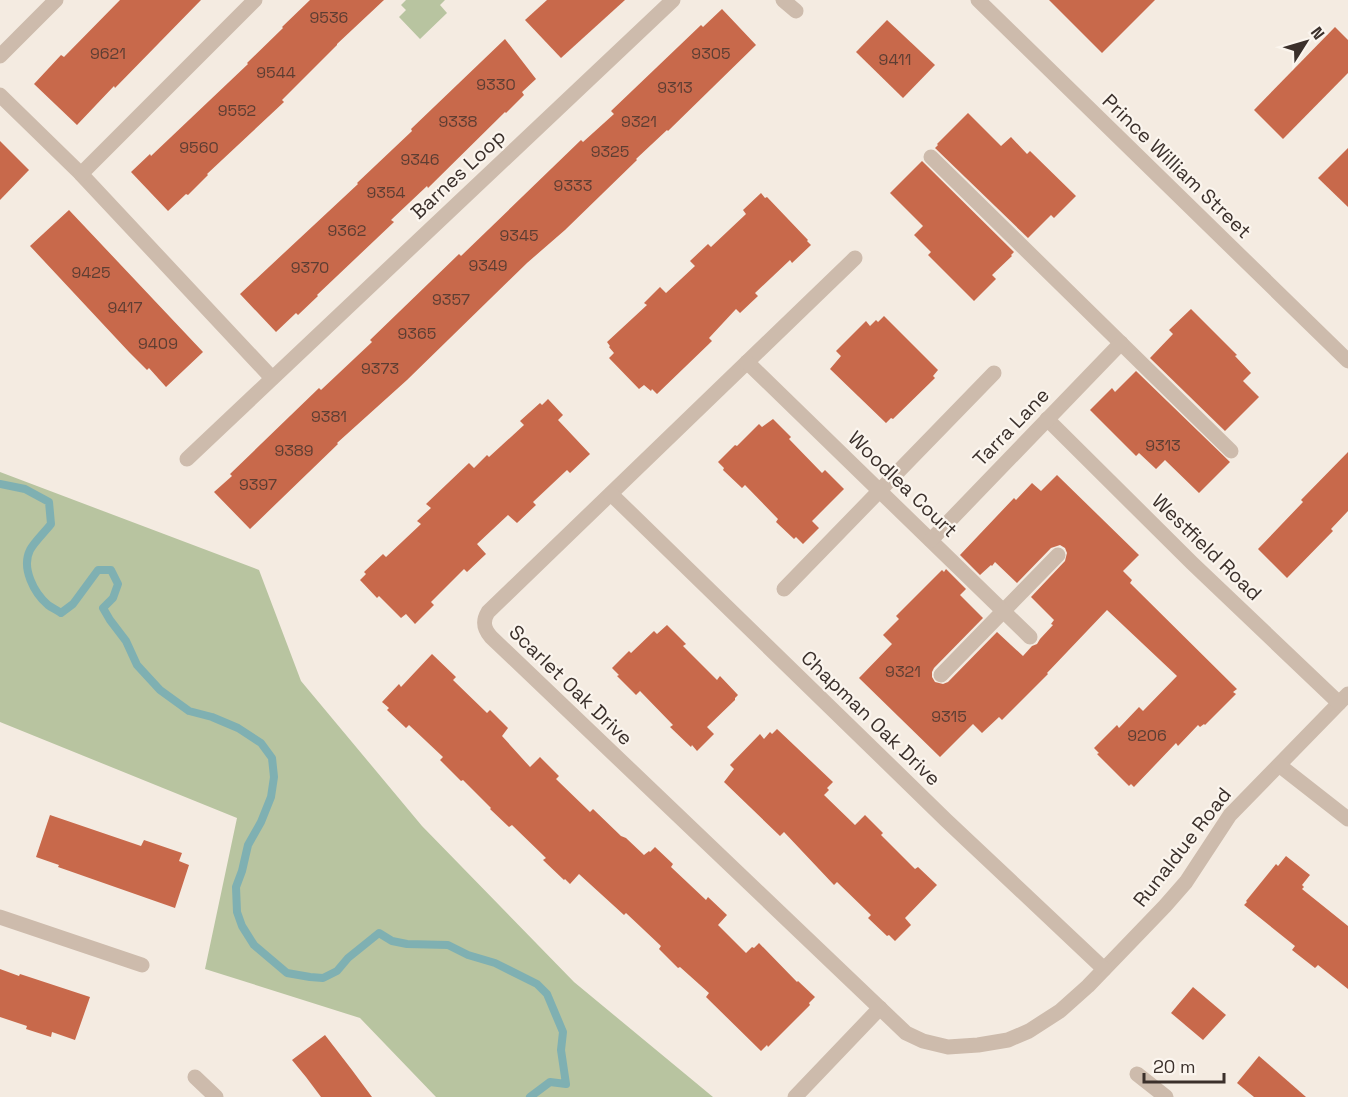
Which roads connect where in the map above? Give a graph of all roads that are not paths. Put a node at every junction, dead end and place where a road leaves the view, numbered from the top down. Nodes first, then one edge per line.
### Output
1 (56, 0) edge
2 (255, 0) edge
3 (674, 0) edge
4 (783, 0) edge
5 (978, 0) edge
6 (796, 11) dead end
7 (0, 56) edge
8 (0, 95) edge
9 (931, 157) dead end
10 (81, 174) junction
11 (855, 258) dead end
12 (1121, 343) junction
13 (1348, 361) edge
14 (747, 362) junction
15 (994, 374) dead end
16 (272, 378) junction
17 (1047, 419) junction
18 (1230, 451) dead end
19 (187, 459) dead end
20 (880, 490) junction
21 (611, 494) junction
22 (931, 540) junction
23 (1058, 555) dead end
24 (784, 589) dead end
25 (1003, 611) junction
26 (1030, 637) dead end
27 (941, 675) dead end
28 (1343, 699) edge
29 (1279, 765) junction
30 (1348, 819) edge
31 (0, 917) edge
32 (142, 965) dead end
33 (1104, 969) junction
34 (880, 1008) junction
35 (978, 1046) joint
36 (1137, 1074) dead end
37 (195, 1077) dead end
38 (216, 1097) edge
39 (795, 1097) edge
40 (1166, 1097) edge

1 - 7 street
2 - 10 street
3 - 16 street, Barnes Loop
4 - 6 street
5 - 13 street, Prince William Street
8 - 10 street
9 - 12 street
10 - 16 street
11 - 14 street, Scarlet Oak Drive
12 - 17 street, Tarra Lane
12 - 18 street
14 - 20 street, Woodlea Court
14 - 21 street, Scarlet Oak Drive
15 - 20 street
16 - 19 street, Barnes Loop
17 - 22 street, Tarra Lane
17 - 28 street, Westfield Road
20 - 22 street, Woodlea Court
20 - 24 street
21 - 33 street, Chapman Oak Drive
21 - 34 street, Scarlet Oak Drive
22 - 25 street, Woodlea Court
23 - 25 street
25 - 26 street, Woodlea Court
25 - 27 street
28 - 29 street, Runaldue Road
29 - 30 street
29 - 33 street, Runaldue Road
31 - 32 street
33 - 35 street, Runaldue Road
34 - 35 street, Scarlet Oak Drive
34 - 39 street
36 - 40 street
37 - 38 street

